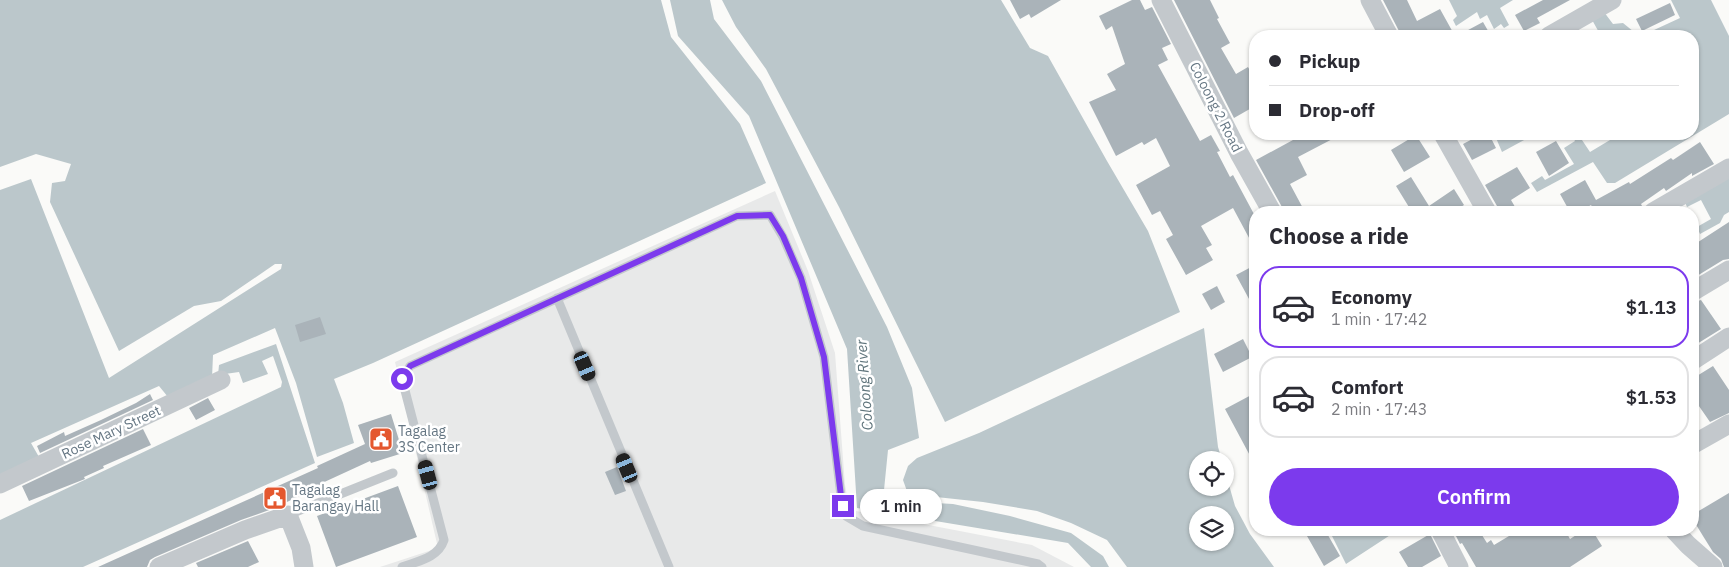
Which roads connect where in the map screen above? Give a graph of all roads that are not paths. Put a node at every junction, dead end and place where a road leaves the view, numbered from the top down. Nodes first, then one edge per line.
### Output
1 (1161, 0) edge
2 (1370, 0) edge
3 (1612, 0) edge
4 (1386, 30) edge
5 (1559, 30) edge
6 (1446, 140) edge
7 (1729, 168) edge
8 (1269, 206) edge
9 (1484, 206) edge
10 (1663, 206) edge
11 (1729, 270) edge
12 (1699, 288) edge
13 (557, 298) junction
14 (1729, 337) edge
15 (1699, 356) edge
16 (221, 380) dead end
17 (1729, 424) edge
18 (1699, 441) edge
19 (393, 473) dead end
20 (0, 484) edge
21 (288, 515) junction
22 (1443, 536) edge
23 (1680, 536) edge
24 (159, 567) edge
25 (304, 567) edge
26 (402, 567) edge
27 (669, 567) edge
28 (1042, 567) edge
29 (1459, 567) edge
30 (1713, 567) edge

1 - 8 street, Coloong 2 Road
2 - 4 street
3 - 5 street
6 - 9 street
7 - 10 street
11 - 12 street
13 - 26 lane
13 - 27 lane
13 - 28 lane
14 - 15 street
16 - 20 street, Rose Mary Street
17 - 18 street
19 - 21 lane
21 - 24 street
21 - 25 street
22 - 29 street
23 - 30 street

